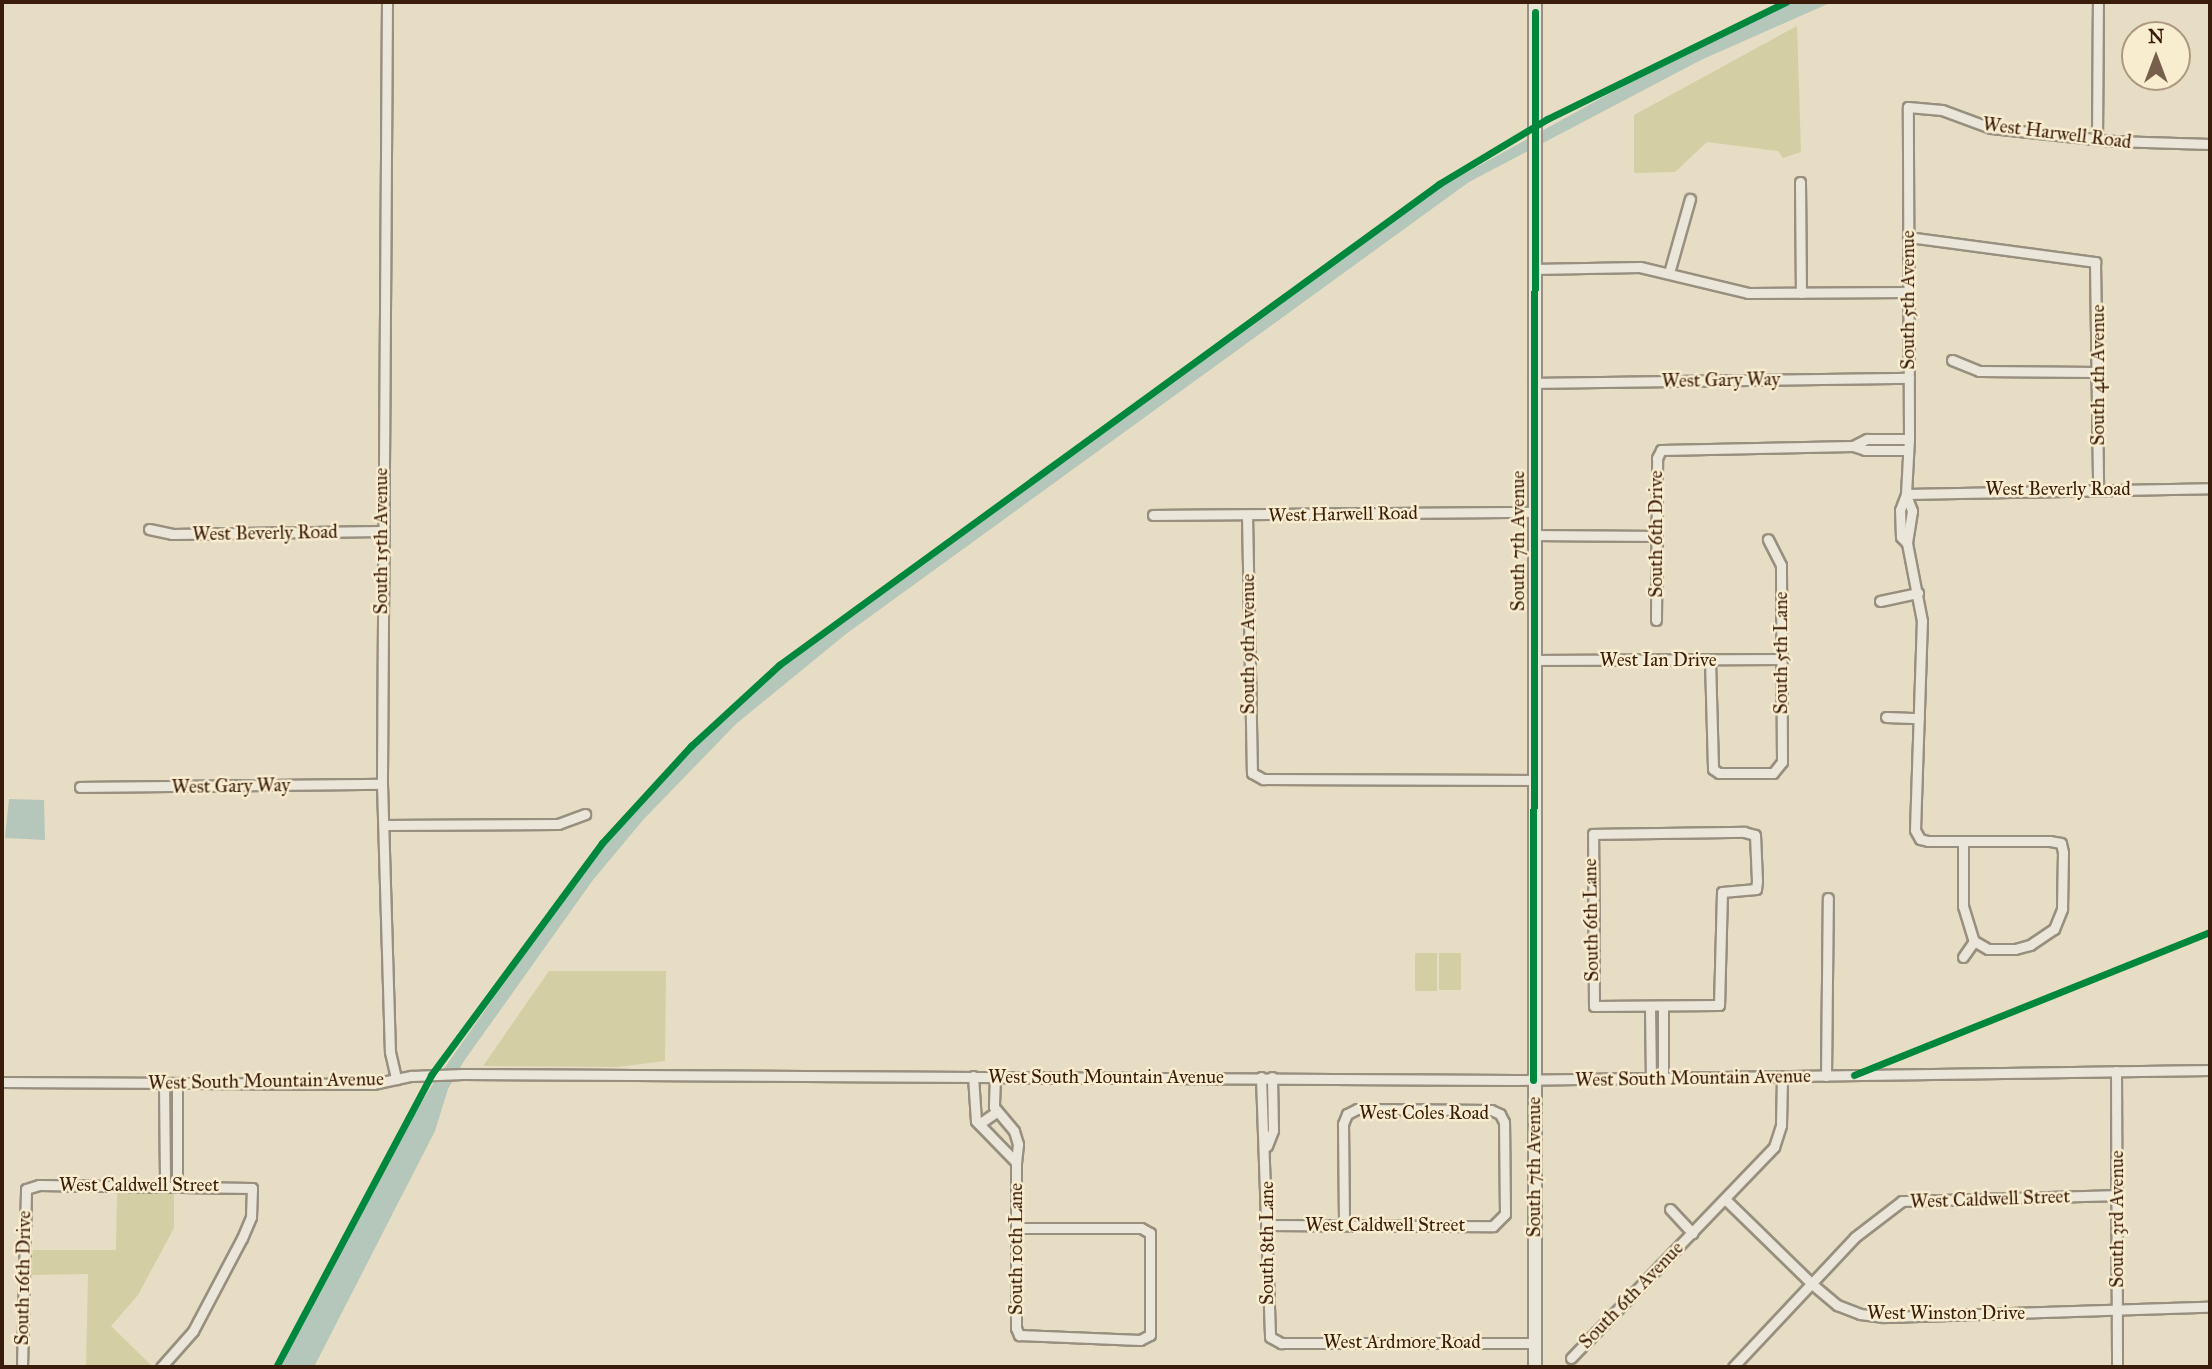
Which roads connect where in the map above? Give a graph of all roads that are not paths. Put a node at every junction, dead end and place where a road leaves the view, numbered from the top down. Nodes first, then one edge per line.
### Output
1 (387, 2) edge
2 (1535, 2) edge
3 (2098, 2) edge
4 (1908, 107) joint
5 (2097, 139) junction
6 (2210, 144) edge
7 (1800, 182) dead end
8 (1690, 199) dead end
9 (1908, 237) junction
10 (1533, 269) junction
11 (1669, 273) junction
12 (1909, 292) junction
13 (1801, 293) junction
14 (1952, 360) dead end
15 (2097, 372) junction
16 (1909, 378) junction
17 (1533, 383) junction
18 (1880, 439) junction
19 (1909, 439) junction
20 (1853, 446) junction
21 (1880, 450) junction
22 (1906, 450) junction
23 (2210, 488) edge
24 (2098, 489) junction
25 (1906, 494) junction
26 (1534, 512) junction
27 (1153, 515) dead end
28 (1247, 515) junction
29 (1901, 525) junction
30 (1912, 525) junction
31 (149, 529) dead end
32 (381, 531) junction
33 (1534, 536) junction
34 (1656, 536) junction
35 (1768, 540) dead end
36 (1907, 543) junction
37 (1919, 593) junction
38 (1880, 601) dead end
39 (1656, 620) dead end
40 (1781, 659) junction
41 (1534, 660) junction
42 (1710, 660) junction
43 (1886, 717) dead end
44 (1919, 718) junction
45 (1534, 780) junction
46 (382, 784) junction
47 (80, 787) dead end
48 (585, 814) dead end
49 (384, 825) junction
50 (1963, 841) junction
51 (1828, 898) dead end
52 (1974, 941) junction
53 (1963, 957) dead end
54 (1650, 1007) junction
55 (1662, 1007) junction
56 (1650, 1035) junction
57 (1663, 1035) junction
58 (2210, 1070) edge
59 (2116, 1071) junction
60 (973, 1076) junction
61 (995, 1076) junction
62 (1782, 1076) junction
63 (1826, 1076) junction
64 (1261, 1077) junction
65 (1272, 1077) junction
66 (1664, 1077) junction
67 (1651, 1078) junction
68 (396, 1079) junction
69 (1534, 1080) junction
70 (2, 1082) edge
71 (164, 1083) junction
72 (177, 1084) junction
73 (996, 1112) junction
74 (1262, 1120) junction
75 (1272, 1120) junction
76 (979, 1124) junction
77 (164, 1127) junction
78 (177, 1127) junction
79 (1267, 1148) junction
80 (1016, 1162) junction
81 (165, 1185) junction
82 (177, 1185) junction
83 (26, 1189) joint
84 (2116, 1195) junction
85 (1725, 1199) junction
86 (1670, 1209) dead end
87 (1501, 1222) joint
88 (1267, 1225) junction
89 (1343, 1225) junction
90 (1017, 1228) junction
91 (1692, 1233) junction
92 (1812, 1284) junction
93 (2210, 1307) edge
94 (2117, 1312) junction
95 (1270, 1337) joint
96 (1535, 1343) junction
97 (1570, 1358) dead end
98 (22, 1367) edge
99 (161, 1367) edge
100 (1535, 1367) edge
101 (1732, 1367) edge
102 (2117, 1367) edge

1 - 32 street, South 15th Avenue
2 - 10 street, South 7th Avenue
3 - 5 street
4 - 5 street, West Harwell Road
4 - 9 street, South 5th Avenue
5 - 6 street, West Harwell Road
7 - 13 street
8 - 11 street
9 - 12 street, South 5th Avenue
9 - 15 street, South 4th Avenue
10 - 11 street
10 - 17 street, South 7th Avenue
11 - 13 street
12 - 13 street
12 - 16 street, South 5th Avenue
14 - 15 street
15 - 24 street, South 4th Avenue
16 - 17 street, West Gary Way
16 - 19 street, South 5th Avenue
17 - 26 street, South 7th Avenue
18 - 19 street
18 - 20 street
18 - 21 street
19 - 22 street, South 5th Avenue
20 - 21 street
20 - 34 street, South 6th Drive
21 - 22 street
22 - 25 street, South 5th Avenue
23 - 24 street, West Beverly Road
24 - 25 street, West Beverly Road
25 - 29 street, South 5th Avenue
25 - 30 street, South 5th Avenue
26 - 28 street, West Harwell Road
26 - 33 street, South 7th Avenue
27 - 28 street, West Harwell Road
28 - 45 street, South 9th Avenue
29 - 30 street
29 - 36 street, South 5th Avenue
30 - 36 street, South 5th Avenue
31 - 32 street, West Beverly Road
32 - 46 street, South 15th Avenue
33 - 34 street
33 - 41 street, South 7th Avenue
34 - 39 street, South 6th Drive
35 - 40 street, South 5th Lane
36 - 37 street, South 5th Avenue
37 - 38 street
37 - 44 street, South 5th Avenue
40 - 42 street, West Ian Drive
40 - 42 street, South 5th Lane
41 - 42 street, West Ian Drive
41 - 45 street, South 7th Avenue
43 - 44 street
44 - 50 street, South 5th Avenue
45 - 69 street, South 7th Avenue
46 - 47 street, West Gary Way
46 - 49 street, South 15th Avenue
48 - 49 street
49 - 68 street, South 15th Avenue
50 - 52 street
50 - 52 street
51 - 63 street
52 - 53 street
54 - 55 street
54 - 55 street, South 6th Lane
54 - 56 street
55 - 57 street
56 - 57 street
56 - 67 street
57 - 66 street
58 - 59 street, West South Mountain Avenue
59 - 63 street, West South Mountain Avenue
59 - 84 street, South 3rd Avenue
60 - 61 street, West South Mountain Avenue
60 - 68 street, West South Mountain Avenue
60 - 76 street
61 - 64 street, West South Mountain Avenue
61 - 73 street
62 - 63 street, West South Mountain Avenue
62 - 66 street, West South Mountain Avenue
62 - 85 street, South 6th Avenue
64 - 65 street, West South Mountain Avenue
64 - 74 street, South 8th Lane
65 - 69 street, West South Mountain Avenue
65 - 75 street, South 8th Lane
66 - 67 street, West South Mountain Avenue
67 - 69 street, West South Mountain Avenue
68 - 72 street, West South Mountain Avenue
69 - 96 street, South 7th Avenue
70 - 71 street, West South Mountain Avenue
71 - 72 street, West South Mountain Avenue
71 - 77 street
72 - 78 street
73 - 76 street
73 - 80 street, South 10th Lane
74 - 75 street
74 - 79 street, South 8th Lane
75 - 79 street, South 8th Lane
76 - 80 street, South 10th Lane
77 - 78 street
77 - 81 street
78 - 82 street
79 - 88 street, South 8th Lane
80 - 90 street, South 10th Lane
81 - 82 street, West Caldwell Street
81 - 83 street, West Caldwell Street
82 - 99 street, West Caldwell Street
83 - 98 street, South 16th Drive
84 - 92 street, West Caldwell Street
84 - 94 street, South 3rd Avenue
85 - 91 street, South 6th Avenue
85 - 92 street, West Winston Drive
86 - 91 street, South 6th Avenue
87 - 89 street, West Caldwell Street
87 - 89 street, West Coles Road
88 - 89 street, West Caldwell Street
88 - 95 street, South 8th Lane
90 - 90 street, South 10th Lane
91 - 97 street, South 6th Avenue
92 - 94 street, West Winston Drive
92 - 101 street, West Caldwell Street
93 - 94 street, West Winston Drive
94 - 102 street, South 3rd Avenue
95 - 96 street, West Ardmore Road
96 - 100 street, South 7th Avenue

